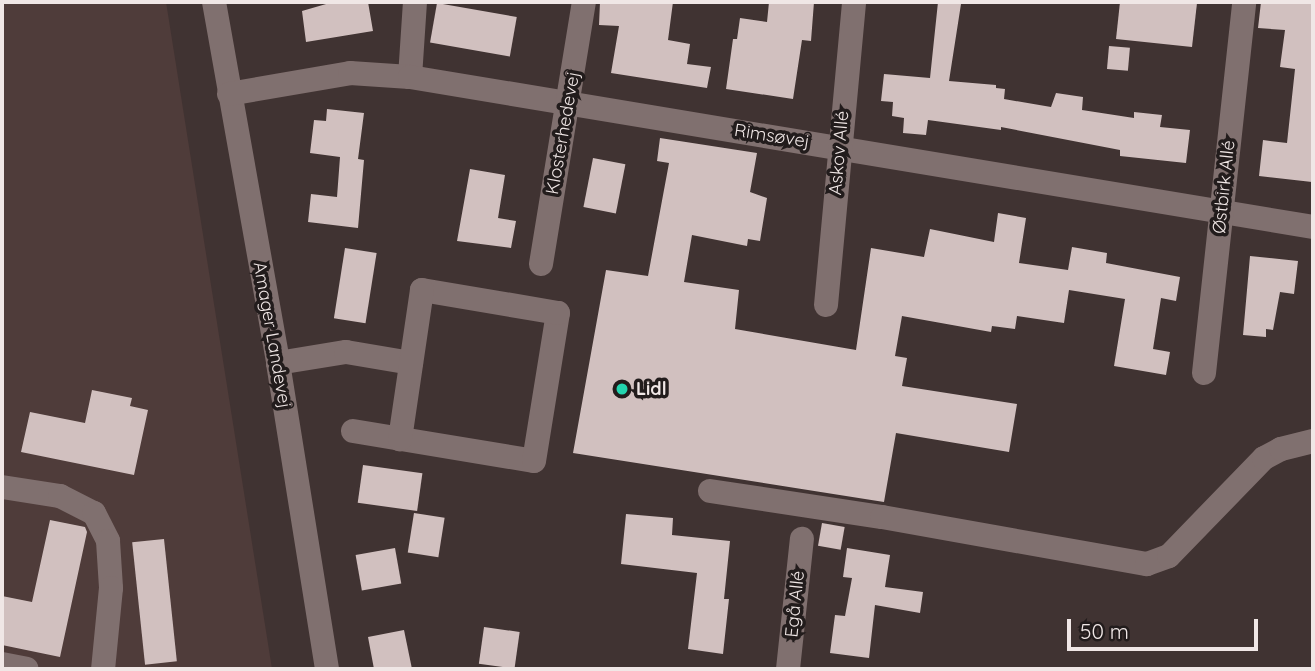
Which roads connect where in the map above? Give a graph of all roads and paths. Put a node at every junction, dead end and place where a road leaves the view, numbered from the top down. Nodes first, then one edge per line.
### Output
1 (214, 2) edge
2 (415, 2) edge
3 (584, 2) edge
4 (854, 2) edge
5 (1244, 2) edge
6 (410, 77) junction
7 (229, 94) junction
8 (569, 102) junction
9 (839, 146) junction
10 (1222, 212) junction
11 (1313, 227) edge
12 (541, 264) dead end
13 (826, 305) dead end
14 (278, 363) junction
15 (411, 363) junction
16 (1204, 373) dead end
17 (353, 431) dead end
18 (400, 439) junction
19 (1313, 441) edge
20 (2, 487) edge
21 (710, 491) dead end
22 (802, 539) dead end
23 (2, 664) edge
24 (27, 669) edge
25 (103, 669) edge
26 (327, 669) edge
27 (788, 669) edge

1 - 7 street, Amager Landevej
2 - 6 street
3 - 8 street, Klosterhedevej
4 - 9 street, Askov Allé
5 - 10 street, Østbirk Allé
6 - 7 street, Rimsøvej
6 - 8 street, Rimsøvej
7 - 14 street, Amager Landevej
8 - 9 street, Rimsøvej
8 - 12 street, Klosterhedevej
9 - 10 street, Rimsøvej
9 - 13 street, Askov Allé
10 - 11 street, Rimsøvej
10 - 16 street, Østbirk Allé
14 - 15 street
14 - 26 street, Amager Landevej
15 - 18 street
15 - 18 street
17 - 18 street
19 - 21 street
20 - 25 street
22 - 27 street, Egå Allé
23 - 24 street

